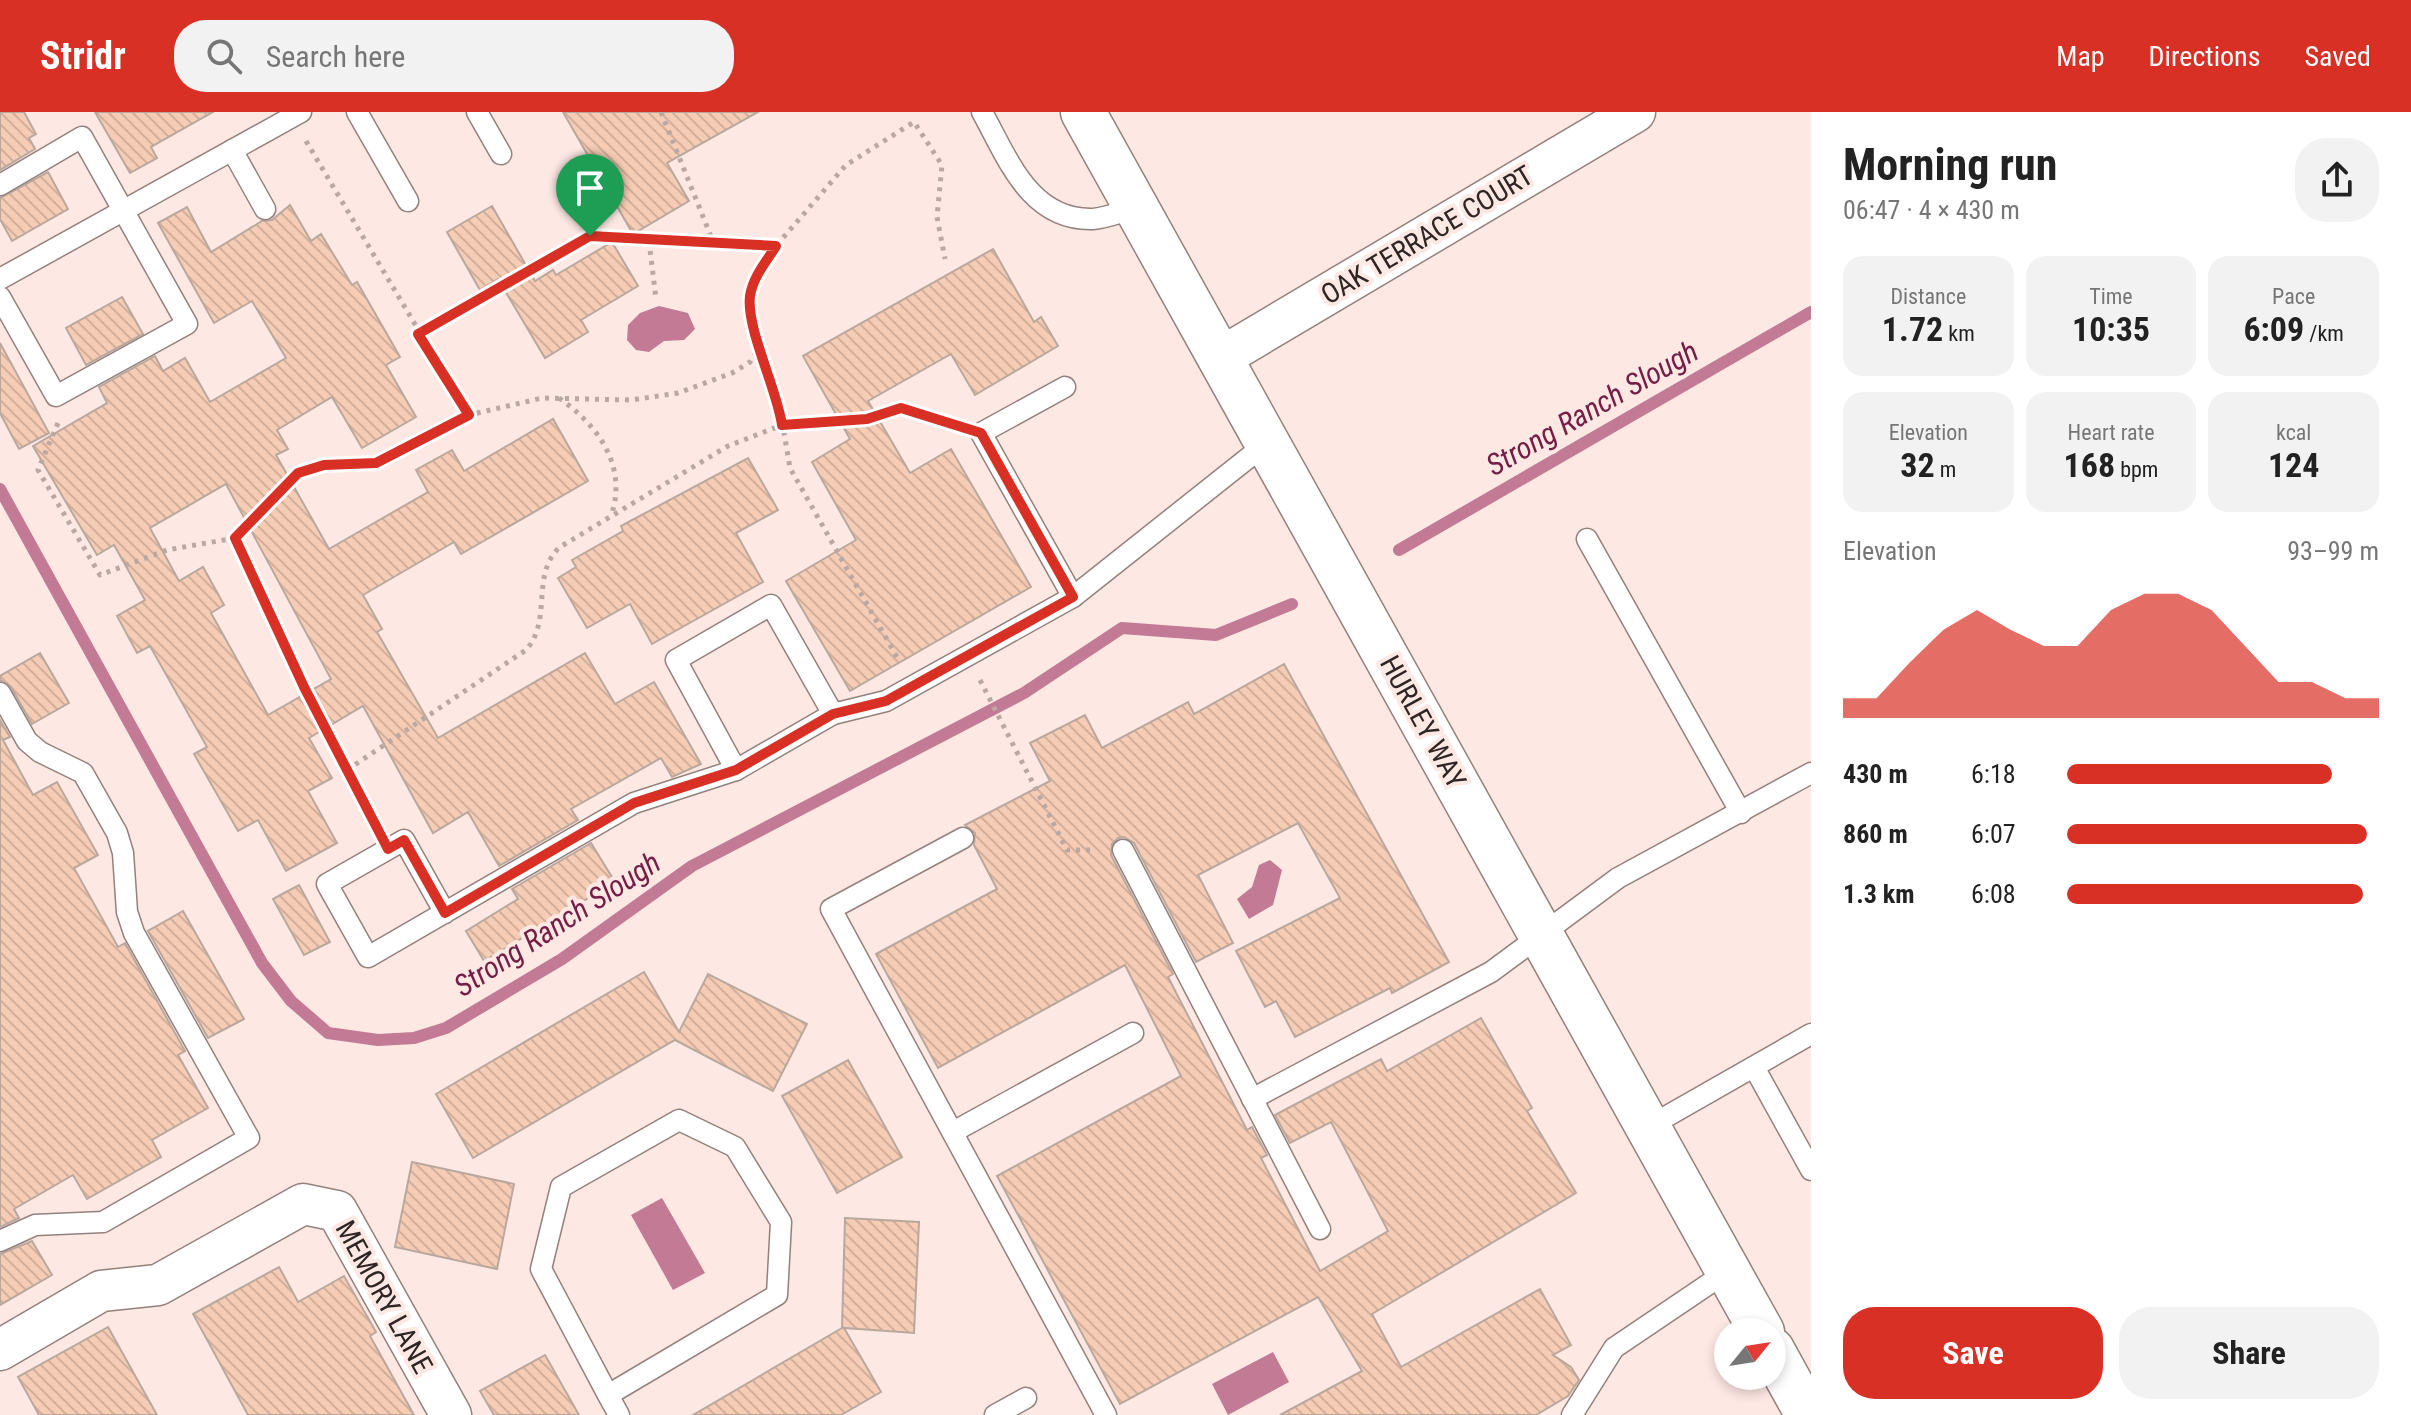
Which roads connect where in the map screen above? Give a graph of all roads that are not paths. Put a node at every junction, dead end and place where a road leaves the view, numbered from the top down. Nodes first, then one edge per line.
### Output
1 (357, 112) edge
2 (477, 112) edge
3 (982, 112) edge
4 (1083, 112) edge
5 (1635, 112) edge
6 (296, 114) edge
7 (232, 150) junction
8 (501, 154) dead end
9 (0, 185) edge
10 (408, 201) dead end
11 (1136, 208) junction
12 (265, 209) dead end
13 (123, 210) junction
14 (0, 279) edge
15 (0, 297) edge
16 (1220, 358) junction
17 (1065, 387) dead end
18 (1267, 443) junction
19 (1587, 539) dead end
20 (1073, 597) junction
21 (0, 693) edge
22 (833, 714) junction
23 (736, 770) junction
24 (1811, 773) edge
25 (1741, 813) junction
26 (963, 838) dead end
27 (1123, 850) road end
28 (445, 913) junction
29 (1541, 934) junction
30 (1133, 1033) dead end
31 (1811, 1034) edge
32 (1754, 1067) junction
33 (1252, 1099) junction
34 (1648, 1127) junction
35 (953, 1132) junction
36 (1811, 1170) edge
37 (1320, 1229) dead end
38 (0, 1241) edge
39 (1728, 1271) junction
40 (1754, 1318) edge
41 (0, 1350) edge
42 (1786, 1375) edge
43 (608, 1395) junction
44 (1026, 1398) dead end
45 (451, 1415) edge
46 (619, 1415) edge
47 (995, 1415) edge
48 (1106, 1415) edge
49 (1572, 1415) edge
50 (1808, 1415) edge

1 - 10 lane
2 - 8 lane
3 - 11 lane
4 - 11 street, HURLEY WAY
5 - 16 street, OAK TERRACE COURT
6 - 7 lane
7 - 12 lane
7 - 13 lane
9 - 13 lane
11 - 16 street, HURLEY WAY
13 - 14 lane
13 - 15 lane
16 - 18 street, HURLEY WAY
17 - 20 lane
18 - 20 lane
18 - 29 street, HURLEY WAY
19 - 25 lane
20 - 22 lane
21 - 38 lane
22 - 23 lane
22 - 23 lane
23 - 28 lane
24 - 25 lane
25 - 29 lane
26 - 35 lane
27 - 33 lane
28 - 28 lane
29 - 33 lane
29 - 34 street, HURLEY WAY
30 - 35 lane
31 - 32 lane
32 - 34 lane
32 - 36 lane
33 - 37 lane
34 - 39 street, HURLEY WAY
35 - 48 lane
39 - 40 street, HURLEY WAY
39 - 49 lane
41 - 45 street, MEMORY LANE
42 - 50 street
43 - 43 lane
43 - 46 lane
44 - 47 lane

